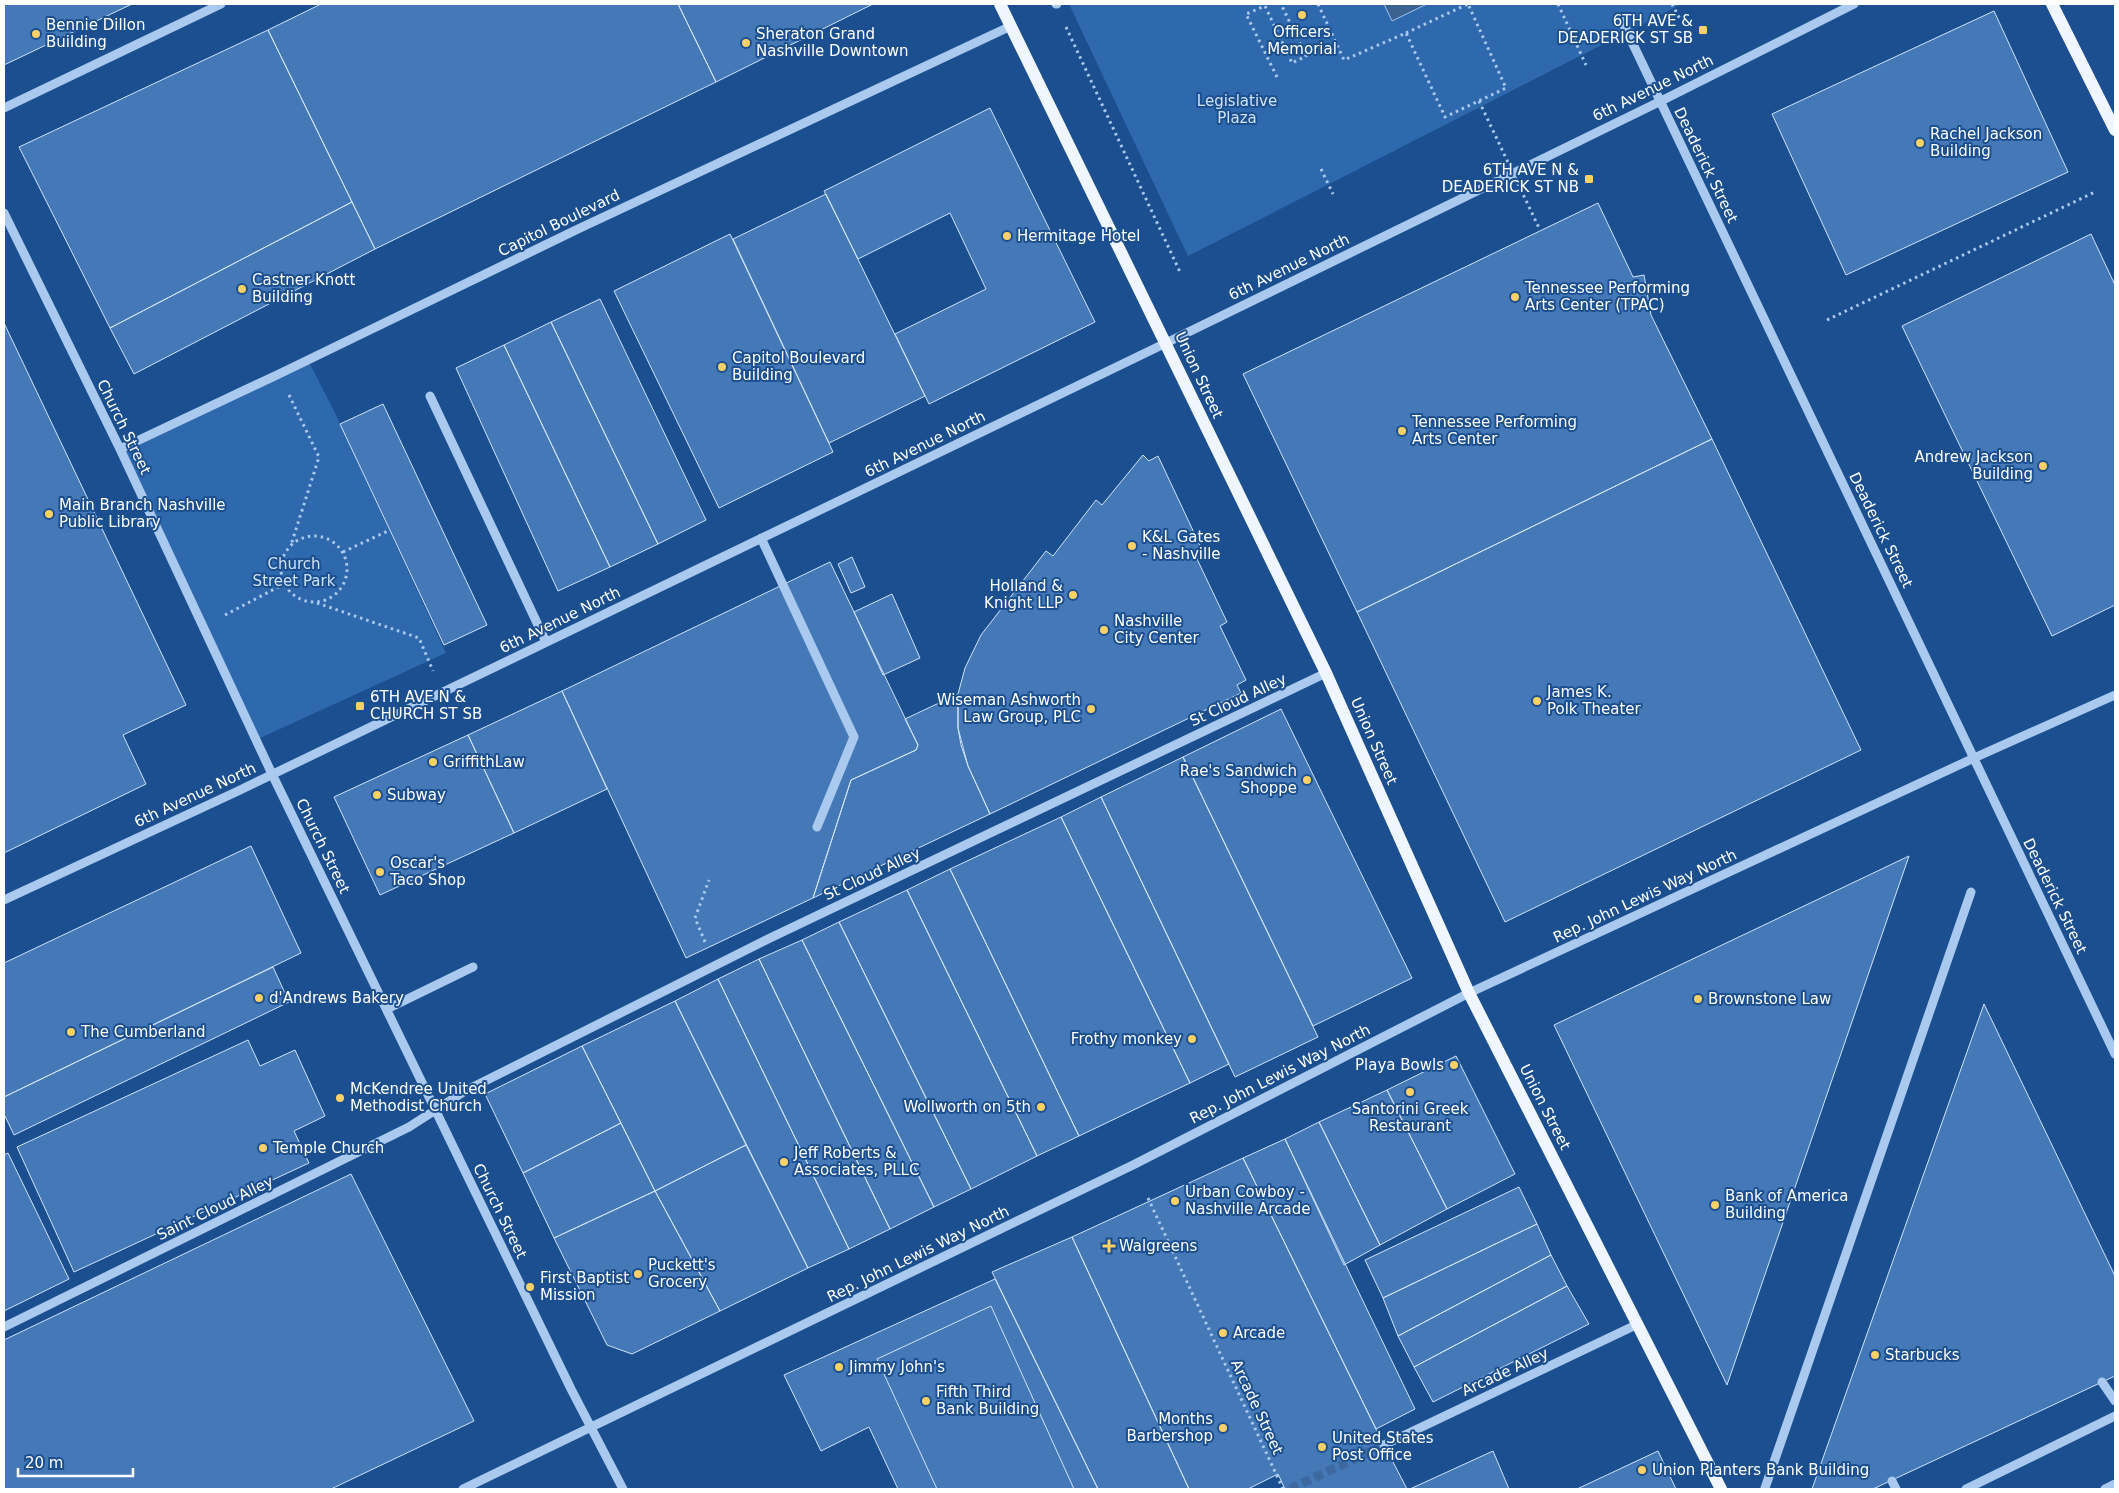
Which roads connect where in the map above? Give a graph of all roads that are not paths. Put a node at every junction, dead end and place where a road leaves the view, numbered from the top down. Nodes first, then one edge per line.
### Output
1 (221, 4) edge
2 (1000, 4) edge
3 (1854, 4) edge
4 (2052, 4) edge
5 (1621, 19) dead end
6 (1011, 26) junction
7 (1661, 101) junction
8 (4, 108) edge
9 (2115, 130) edge
10 (4, 213) edge
11 (1166, 343) junction
12 (430, 396) dead end
13 (120, 449) junction
14 (761, 538) junction
15 (546, 642) junction
16 (1326, 673) junction
17 (2115, 695) edge
18 (1974, 758) junction
19 (272, 774) junction
20 (817, 828) dead end
21 (1971, 892) dead end
22 (4, 900) edge
23 (473, 966) dead end
24 (1470, 993) junction
25 (387, 1009) junction
26 (2115, 1054) edge
27 (435, 1108) junction
28 (1638, 1324) junction
29 (4, 1327) edge
30 (2102, 1382) dead end
31 (2115, 1401) edge
32 (2115, 1416) edge
33 (590, 1428) junction
34 (1384, 1445) tunnel mouth
35 (2115, 1484) edge
36 (1765, 1488) dead end
37 (463, 1489) edge
38 (623, 1489) edge
39 (1722, 1489) edge
40 (1966, 1489) edge
41 (2105, 1489) edge

1 - 8 street
2 - 6 main road, Union Street
3 - 7 street, 6th Avenue North
4 - 9 main road
5 - 7 street, Deaderick Street
6 - 11 main road, Union Street
6 - 13 street, Capitol Boulevard
7 - 11 street, 6th Avenue North
7 - 18 street, Deaderick Street
10 - 13 street, Church Street
11 - 14 street, 6th Avenue North
11 - 16 main road, Union Street
12 - 15 street
13 - 19 street, Church Street
14 - 15 street, 6th Avenue North
14 - 20 street
15 - 19 street, 6th Avenue North
16 - 24 main road, Union Street
16 - 27 street, St Cloud Alley
17 - 18 street, Rep. John Lewis Way North
18 - 24 street, Rep. John Lewis Way North
18 - 26 street, Deaderick Street
19 - 22 street, 6th Avenue North
19 - 25 street, Church Street
21 - 36 street
23 - 25 street
24 - 28 main road, Union Street
24 - 33 street, Rep. John Lewis Way North
25 - 27 street, Church Street
27 - 29 street, Saint Cloud Alley
27 - 33 street, Church Street
28 - 34 street, Arcade Alley
28 - 39 main road, Union Street
30 - 31 street
32 - 40 street
33 - 37 street, Rep. John Lewis Way North
33 - 38 street, Church Street
35 - 41 street

